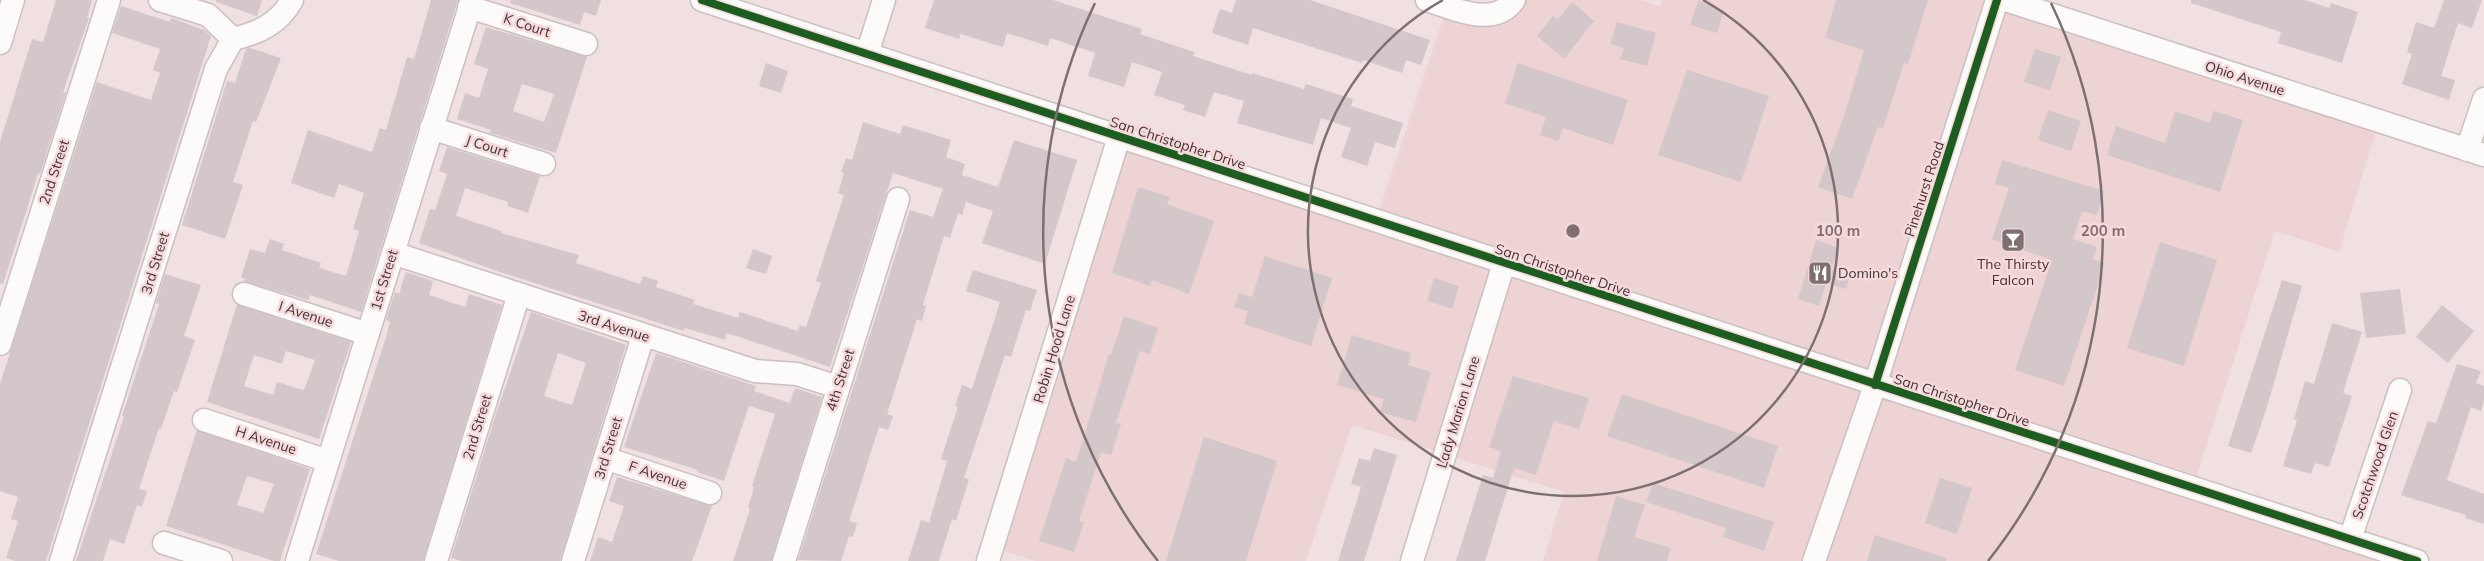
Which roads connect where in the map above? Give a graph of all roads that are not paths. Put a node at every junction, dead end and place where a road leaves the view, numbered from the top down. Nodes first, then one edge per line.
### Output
1 (13, 0) edge
2 (109, 0) edge
3 (160, 0) edge
4 (292, 0) edge
5 (702, 0) edge
6 (884, 0) edge
7 (1427, 0) edge
8 (1514, 0) edge
9 (1997, 0) edge
10 (2006, 0) edge
11 (470, 3) edge
12 (232, 39) junction
13 (0, 43) edge
14 (586, 44) dead end
15 (867, 54) junction
16 (2484, 99) edge
17 (431, 128) junction
18 (1119, 137) junction
19 (2476, 153) edge
20 (544, 164) dead end
21 (898, 199) dead end
22 (393, 253) junction
23 (1504, 263) junction
24 (244, 294) dead end
25 (519, 294) junction
26 (368, 334) junction
27 (643, 336) junction
28 (0, 344) edge
29 (1875, 385) junction
30 (838, 387) junction
31 (2400, 390) dead end
32 (204, 420) dead end
33 (605, 458) junction
34 (328, 461) junction
35 (710, 493) dead end
36 (2350, 539) junction
37 (164, 543) dead end
38 (61, 561) edge
39 (221, 561) edge
40 (297, 561) edge
41 (436, 561) edge
42 (573, 561) edge
43 (784, 561) edge
44 (988, 561) edge
45 (1412, 561) edge
46 (1814, 561) edge
47 (2417, 561) edge

1 - 13 street
2 - 28 street, 2nd Street
3 - 12 street
4 - 12 street
5 - 15 street, San Christopher Drive
6 - 15 street
7 - 8 street
9 - 29 street, Pinehurst Road
10 - 19 street, Ohio Avenue
11 - 14 street, K Court
11 - 17 street, 1st Street
12 - 38 street, 3rd Street
15 - 18 street, San Christopher Drive
16 - 19 street
17 - 20 street, J Court
17 - 22 street, 1st Street
18 - 23 street, San Christopher Drive
18 - 44 street, Robin Hood Lane
21 - 30 street, 4th Street
22 - 25 street, 3rd Avenue
22 - 26 street, 1st Street
23 - 29 street, San Christopher Drive
23 - 45 street, Lady Marion Lane
24 - 26 street, I Avenue
25 - 27 street, 3rd Avenue
25 - 41 street, 2nd Street
26 - 34 street, 1st Street
27 - 30 street, 3rd Avenue
27 - 33 street, 3rd Street
29 - 36 street, San Christopher Drive
29 - 46 street, Pinehurst Road
30 - 43 street, 4th Street
31 - 36 street, Scotchwood Glen
32 - 34 street, H Avenue
33 - 35 street, F Avenue
33 - 42 street, 3rd Street
34 - 40 street, 1st Street
36 - 47 street, San Christopher Drive
37 - 39 street

